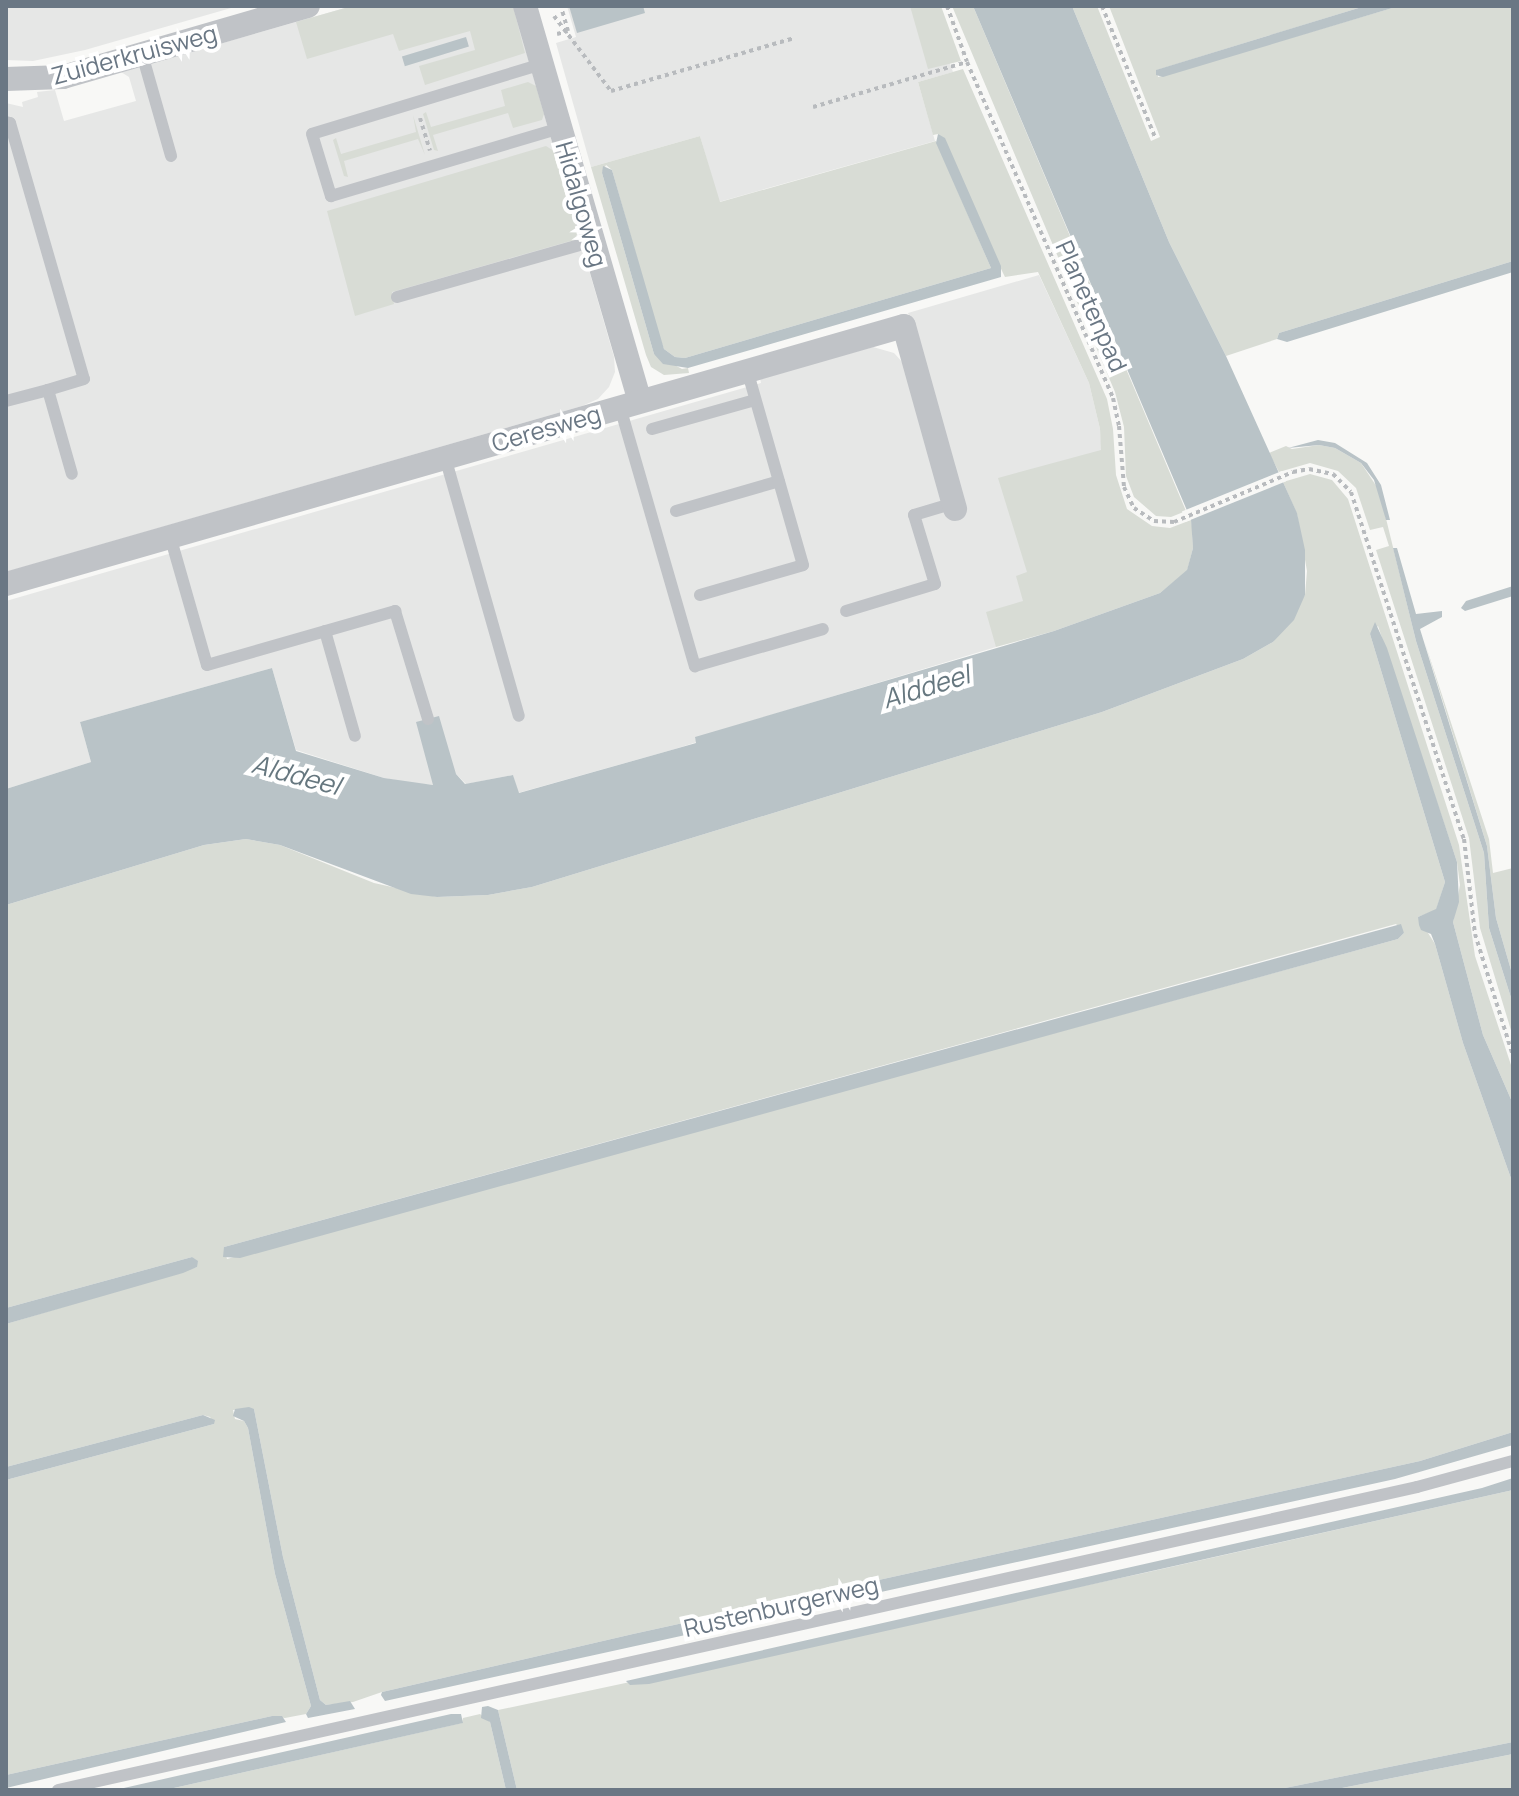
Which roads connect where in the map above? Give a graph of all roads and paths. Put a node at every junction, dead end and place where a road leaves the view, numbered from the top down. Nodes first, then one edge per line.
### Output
1 (308, 6) edge
2 (525, 6) edge
3 (546, 6) edge
4 (947, 6) edge
5 (1102, 6) edge
6 (795, 38) dead end
7 (142, 54) junction
8 (967, 62) junction
9 (542, 64) junction
10 (6, 79) edge
11 (415, 102) junction
12 (813, 107) dead end
13 (6, 122) edge
14 (561, 128) junction
15 (1155, 137) dead end
16 (171, 156) dead end
17 (434, 165) junction
18 (593, 241) junction
19 (397, 297) dead end
20 (747, 370) junction
21 (48, 390) junction
22 (755, 400) junction
23 (6, 401) edge
24 (630, 404) junction
25 (652, 429) dead end
26 (445, 457) junction
27 (72, 474) dead end
28 (779, 481) junction
29 (954, 506) joint
30 (676, 511) dead end
31 (170, 536) junction
32 (6, 584) edge
33 (700, 595) dead end
34 (846, 611) dead end
35 (823, 629) dead end
36 (325, 631) junction
37 (519, 716) dead end
38 (428, 719) dead end
39 (355, 736) dead end
40 (1513, 1056) edge
41 (1513, 1461) edge
42 (58, 1790) edge

1 - 7 street, Zuiderkruisweg
2 - 9 street, Hidalgoweg
3 - 6 path
4 - 8 path, Planetenpad
5 - 15 path
7 - 10 street, Zuiderkruisweg
7 - 16 lane
8 - 12 path
8 - 40 path, Planetenpad
9 - 11 lane
9 - 14 street, Hidalgoweg
11 - 17 path
11 - 17 lane
13 - 21 lane
14 - 17 lane
14 - 18 street, Hidalgoweg
18 - 19 lane
18 - 24 street, Hidalgoweg
20 - 22 lane
20 - 24 street, Ceresweg
20 - 29 street, Ceresweg
21 - 23 lane
21 - 27 lane
22 - 25 lane
22 - 28 lane
24 - 26 street, Ceresweg
24 - 35 lane
26 - 31 street, Ceresweg
26 - 37 lane
28 - 30 lane
28 - 33 lane
29 - 34 lane
31 - 32 street, Ceresweg
31 - 36 lane
36 - 38 lane
36 - 39 lane
41 - 42 lane, Rustenburgerweg

